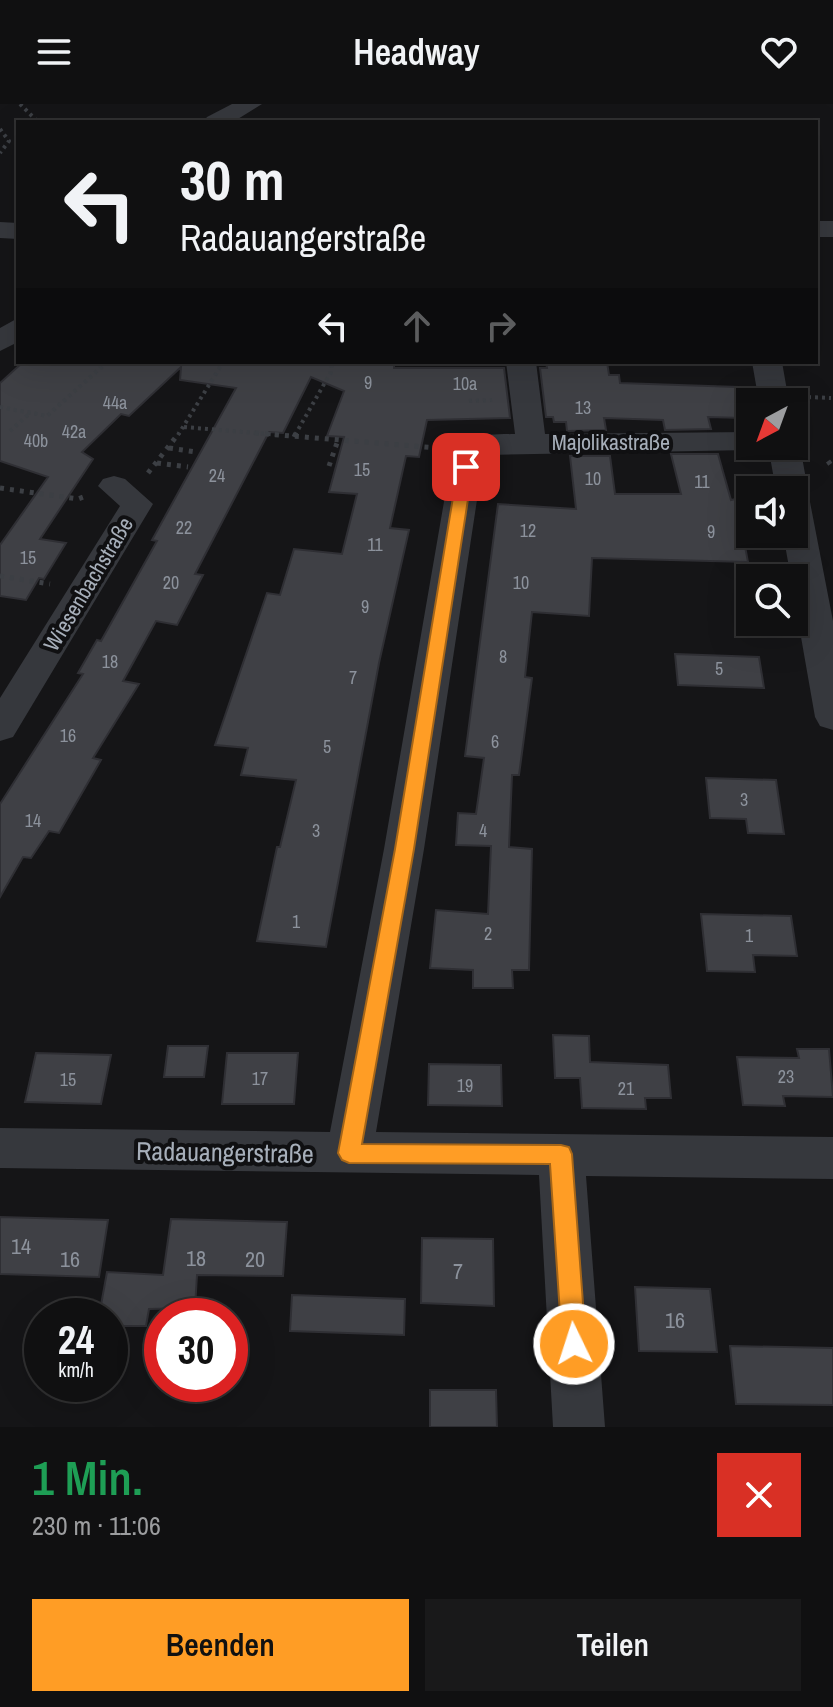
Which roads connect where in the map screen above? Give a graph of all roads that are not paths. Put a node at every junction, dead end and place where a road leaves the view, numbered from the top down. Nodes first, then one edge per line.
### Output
1 (250, 104) edge
2 (219, 120) edge
3 (16, 329) edge
4 (0, 342) edge
5 (521, 364) edge
6 (767, 364) edge
7 (772, 388) edge
8 (736, 441) edge
9 (531, 442) junction
10 (114, 486) road end
11 (802, 548) edge
12 (833, 717) edge
13 (0, 728) edge
14 (0, 1148) edge
15 (349, 1153) junction
16 (561, 1154) junction
17 (833, 1158) edge
18 (579, 1427) edge

1 - 2 street
3 - 4 street
5 - 9 street
6 - 7 street
8 - 9 street, Majolikastraße
9 - 15 street, Majolikastraße
10 - 13 street, Wiesenbachstraße
11 - 12 street
14 - 15 street, Radauangerstraße
15 - 16 street, Radauangerstraße
16 - 17 street, Radauangerstraße
16 - 18 street

